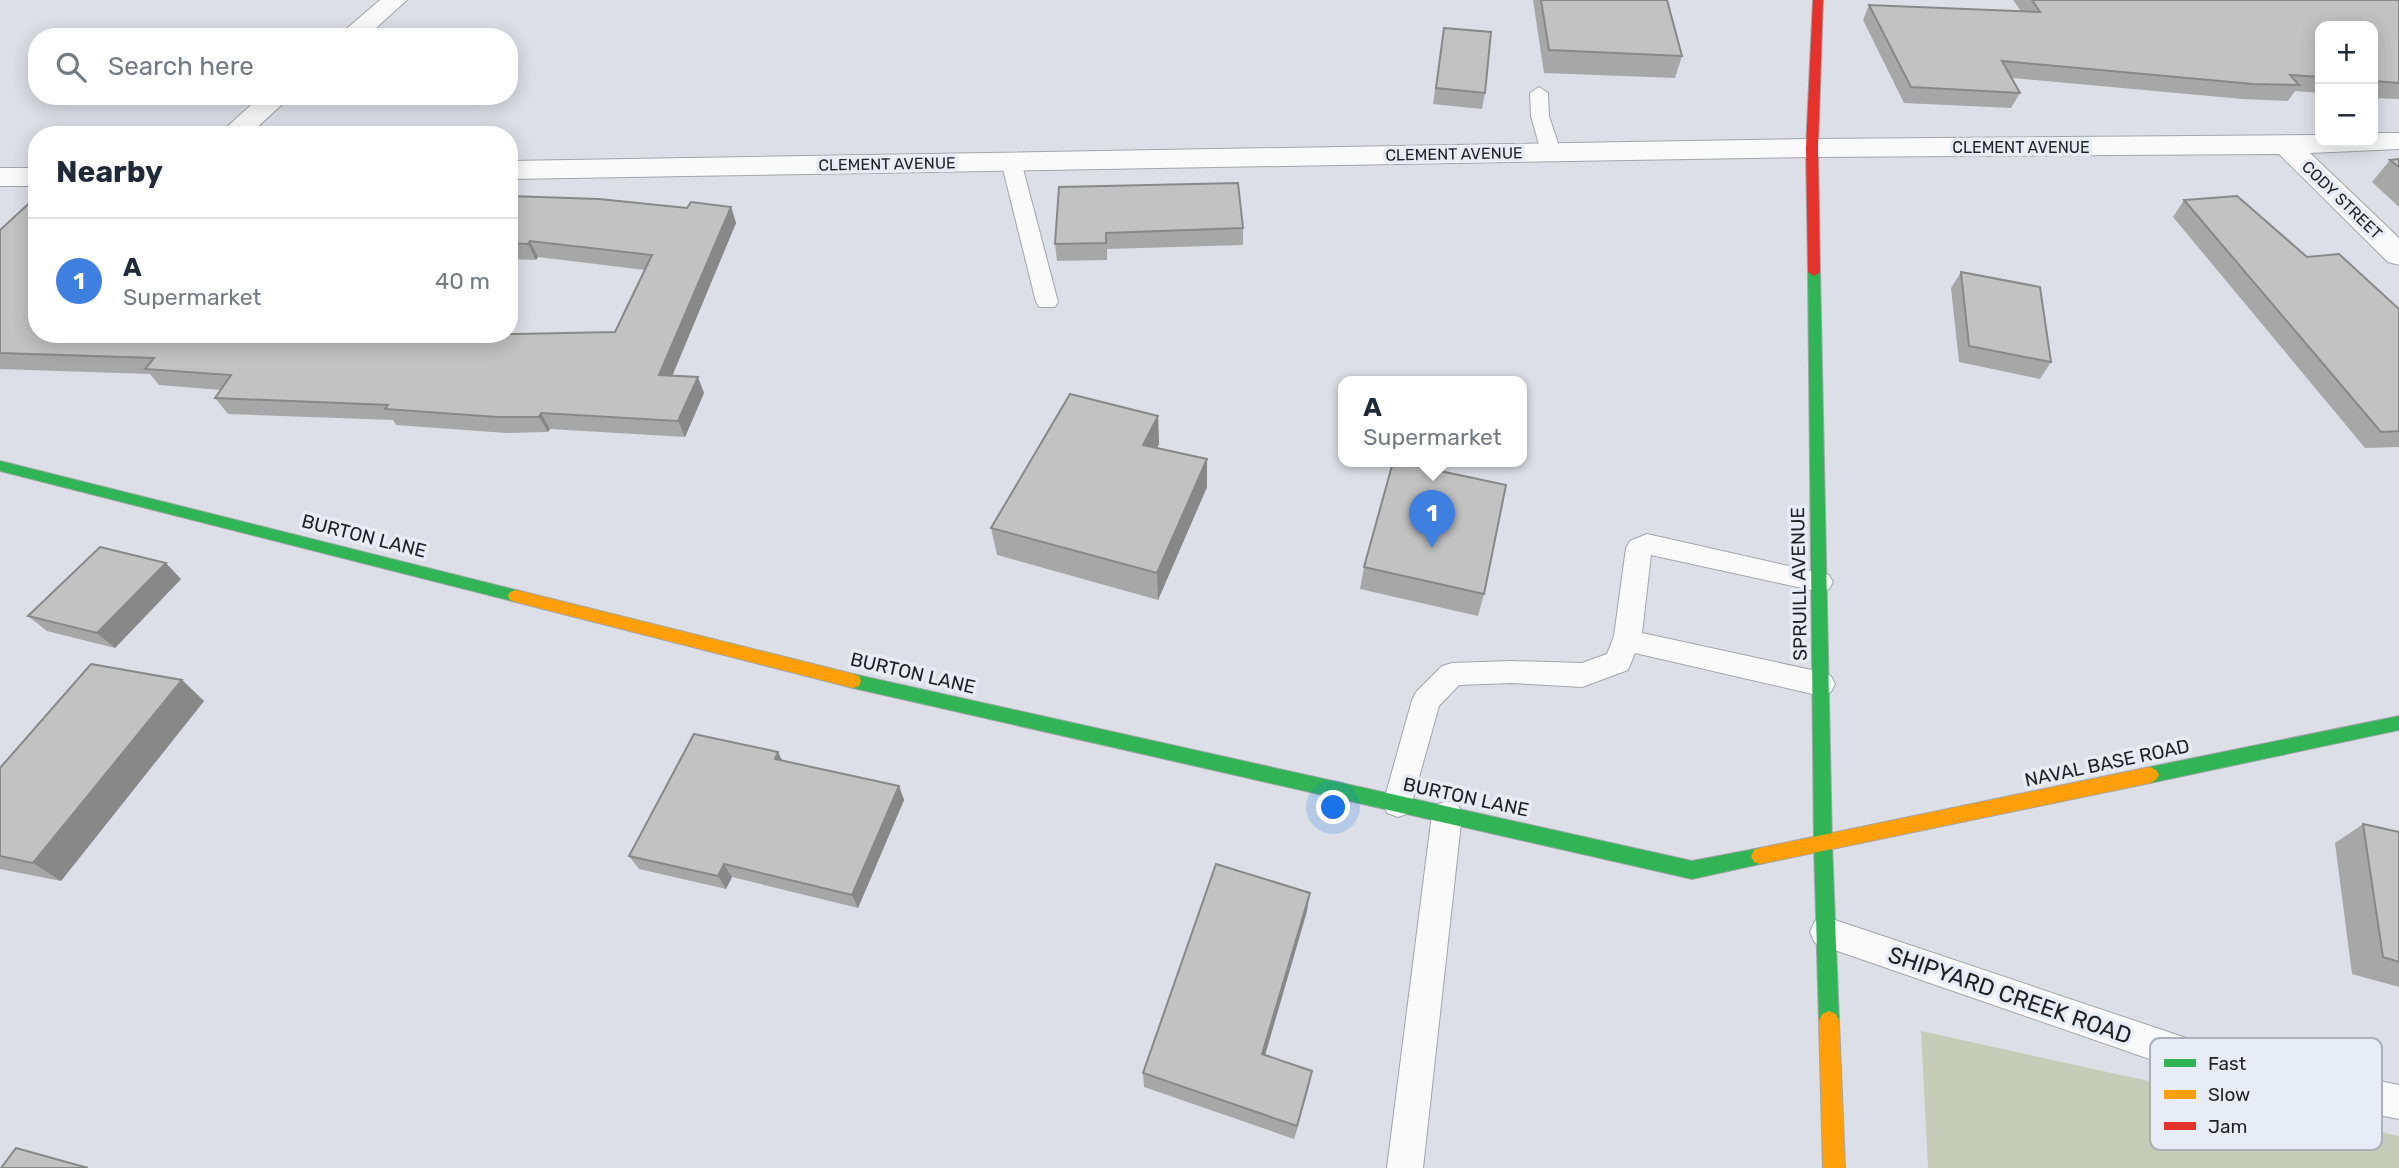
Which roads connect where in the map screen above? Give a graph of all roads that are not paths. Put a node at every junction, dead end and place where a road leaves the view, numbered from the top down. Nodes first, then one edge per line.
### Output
1 (395, 0) edge
2 (1818, 0) edge
3 (361, 28) edge
4 (1539, 93) dead end
5 (267, 105) edge
6 (243, 126) edge
7 (2399, 141) edge
8 (2286, 145) junction
9 (1812, 148) junction
10 (1551, 152) junction
11 (1012, 161) junction
12 (518, 170) edge
13 (0, 177) edge
14 (28, 177) edge
15 (2399, 255) edge
16 (1047, 302) dead end
17 (0, 466) edge
18 (1820, 582) junction
19 (1628, 636) junction
20 (1821, 684) junction
21 (2399, 723) edge
22 (1398, 804) junction
23 (1447, 814) junction
24 (1823, 845) junction
25 (1826, 932) junction
26 (2150, 1042) edge
27 (1405, 1168) edge
28 (1834, 1168) edge

1 - 3 street
2 - 9 street, SPRUILL AVENUE
4 - 10 lane
5 - 6 street
7 - 8 street, CLEMENT AVENUE
8 - 9 street, CLEMENT AVENUE
8 - 15 street, CODY STREET
9 - 10 street, CLEMENT AVENUE
9 - 18 street, SPRUILL AVENUE
10 - 11 street, CLEMENT AVENUE
11 - 12 street, CLEMENT AVENUE
11 - 16 lane
13 - 14 street
17 - 22 street, BURTON LANE
18 - 19 lane
18 - 20 street, SPRUILL AVENUE
19 - 20 lane
19 - 22 lane
20 - 24 street, SPRUILL AVENUE
21 - 24 street, NAVAL BASE ROAD
22 - 23 street, BURTON LANE
23 - 24 street, BURTON LANE
23 - 27 lane
24 - 25 street, SPRUILL AVENUE
25 - 26 lane, SHIPYARD CREEK ROAD
25 - 28 street, SPRUILL AVENUE

